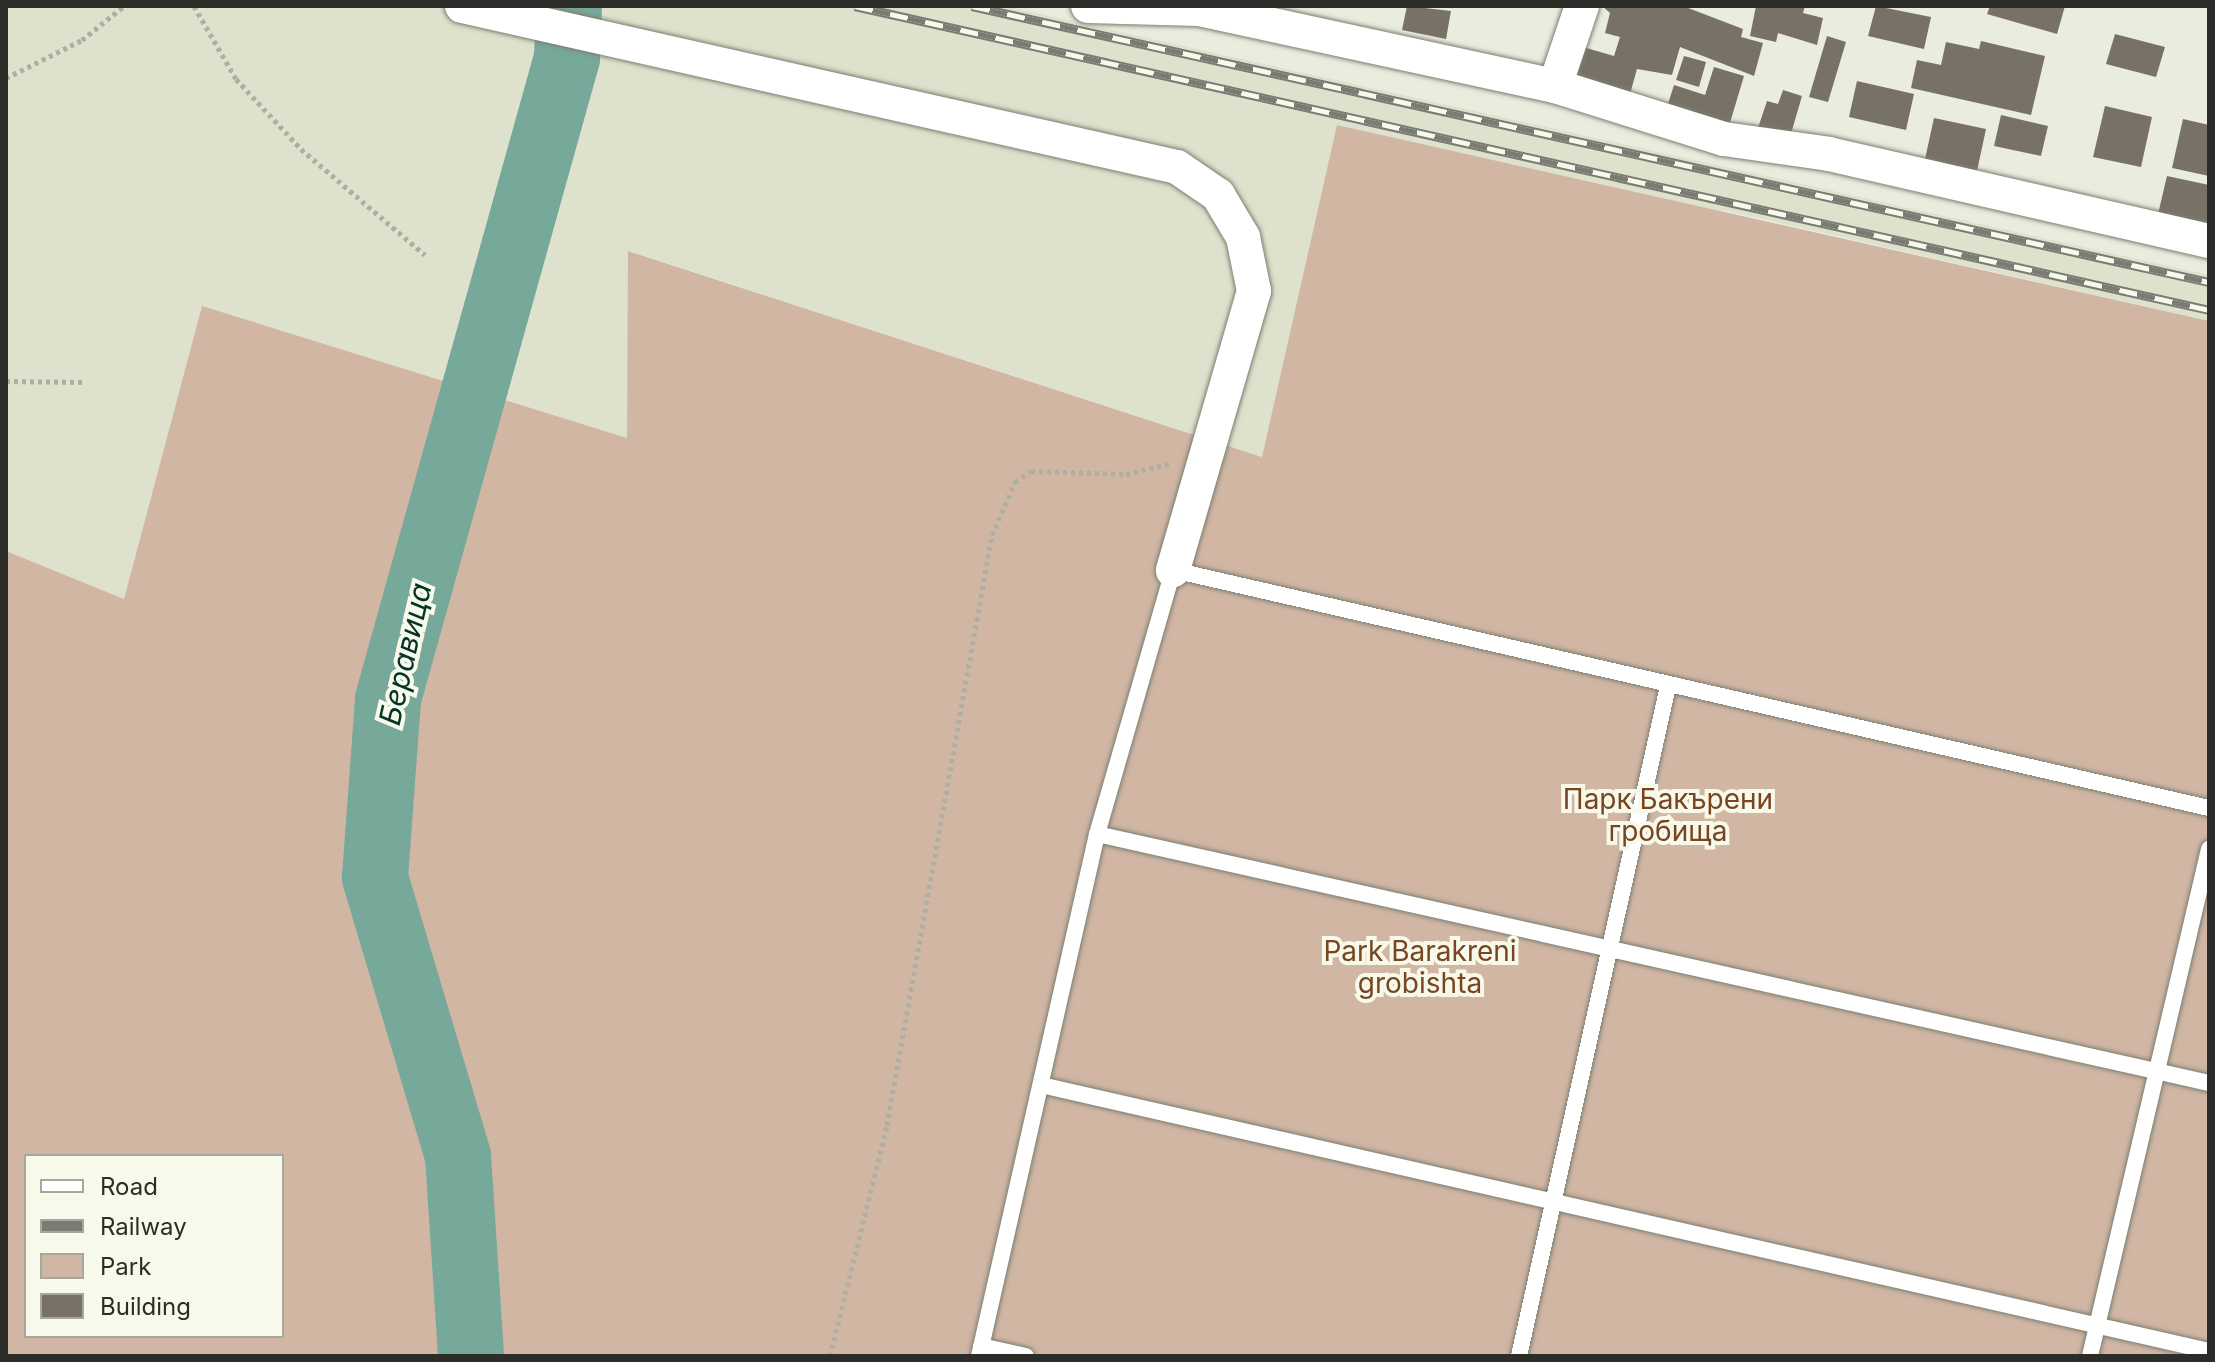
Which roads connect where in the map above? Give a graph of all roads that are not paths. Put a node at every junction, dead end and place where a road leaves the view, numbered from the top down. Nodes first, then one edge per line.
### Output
1 (1088, 6) edge
2 (1582, 6) edge
3 (473, 8) edge
4 (1199, 8) edge
5 (1555, 86) junction
6 (2209, 241) edge
7 (1173, 570) junction
8 (1668, 686) junction
9 (2209, 808) edge
10 (1097, 834) junction
11 (2209, 849) edge
12 (1609, 948) junction
13 (2157, 1071) junction
14 (2209, 1083) edge
15 (1041, 1085) junction
16 (1553, 1202) junction
17 (2097, 1326) junction
18 (980, 1351) edge
19 (2209, 1351) edge
20 (1026, 1356) edge
21 (1519, 1356) edge
22 (2090, 1356) edge

1 - 4 street
2 - 5 street
3 - 7 street
4 - 5 street
5 - 6 street
7 - 8 lane
7 - 10 lane
8 - 9 lane
8 - 12 lane
10 - 12 lane
10 - 15 lane
11 - 13 lane
12 - 13 lane
12 - 16 lane
13 - 14 lane
13 - 17 lane
15 - 16 lane
15 - 18 lane
16 - 17 lane
16 - 21 lane
17 - 19 lane
17 - 22 lane
18 - 20 lane

